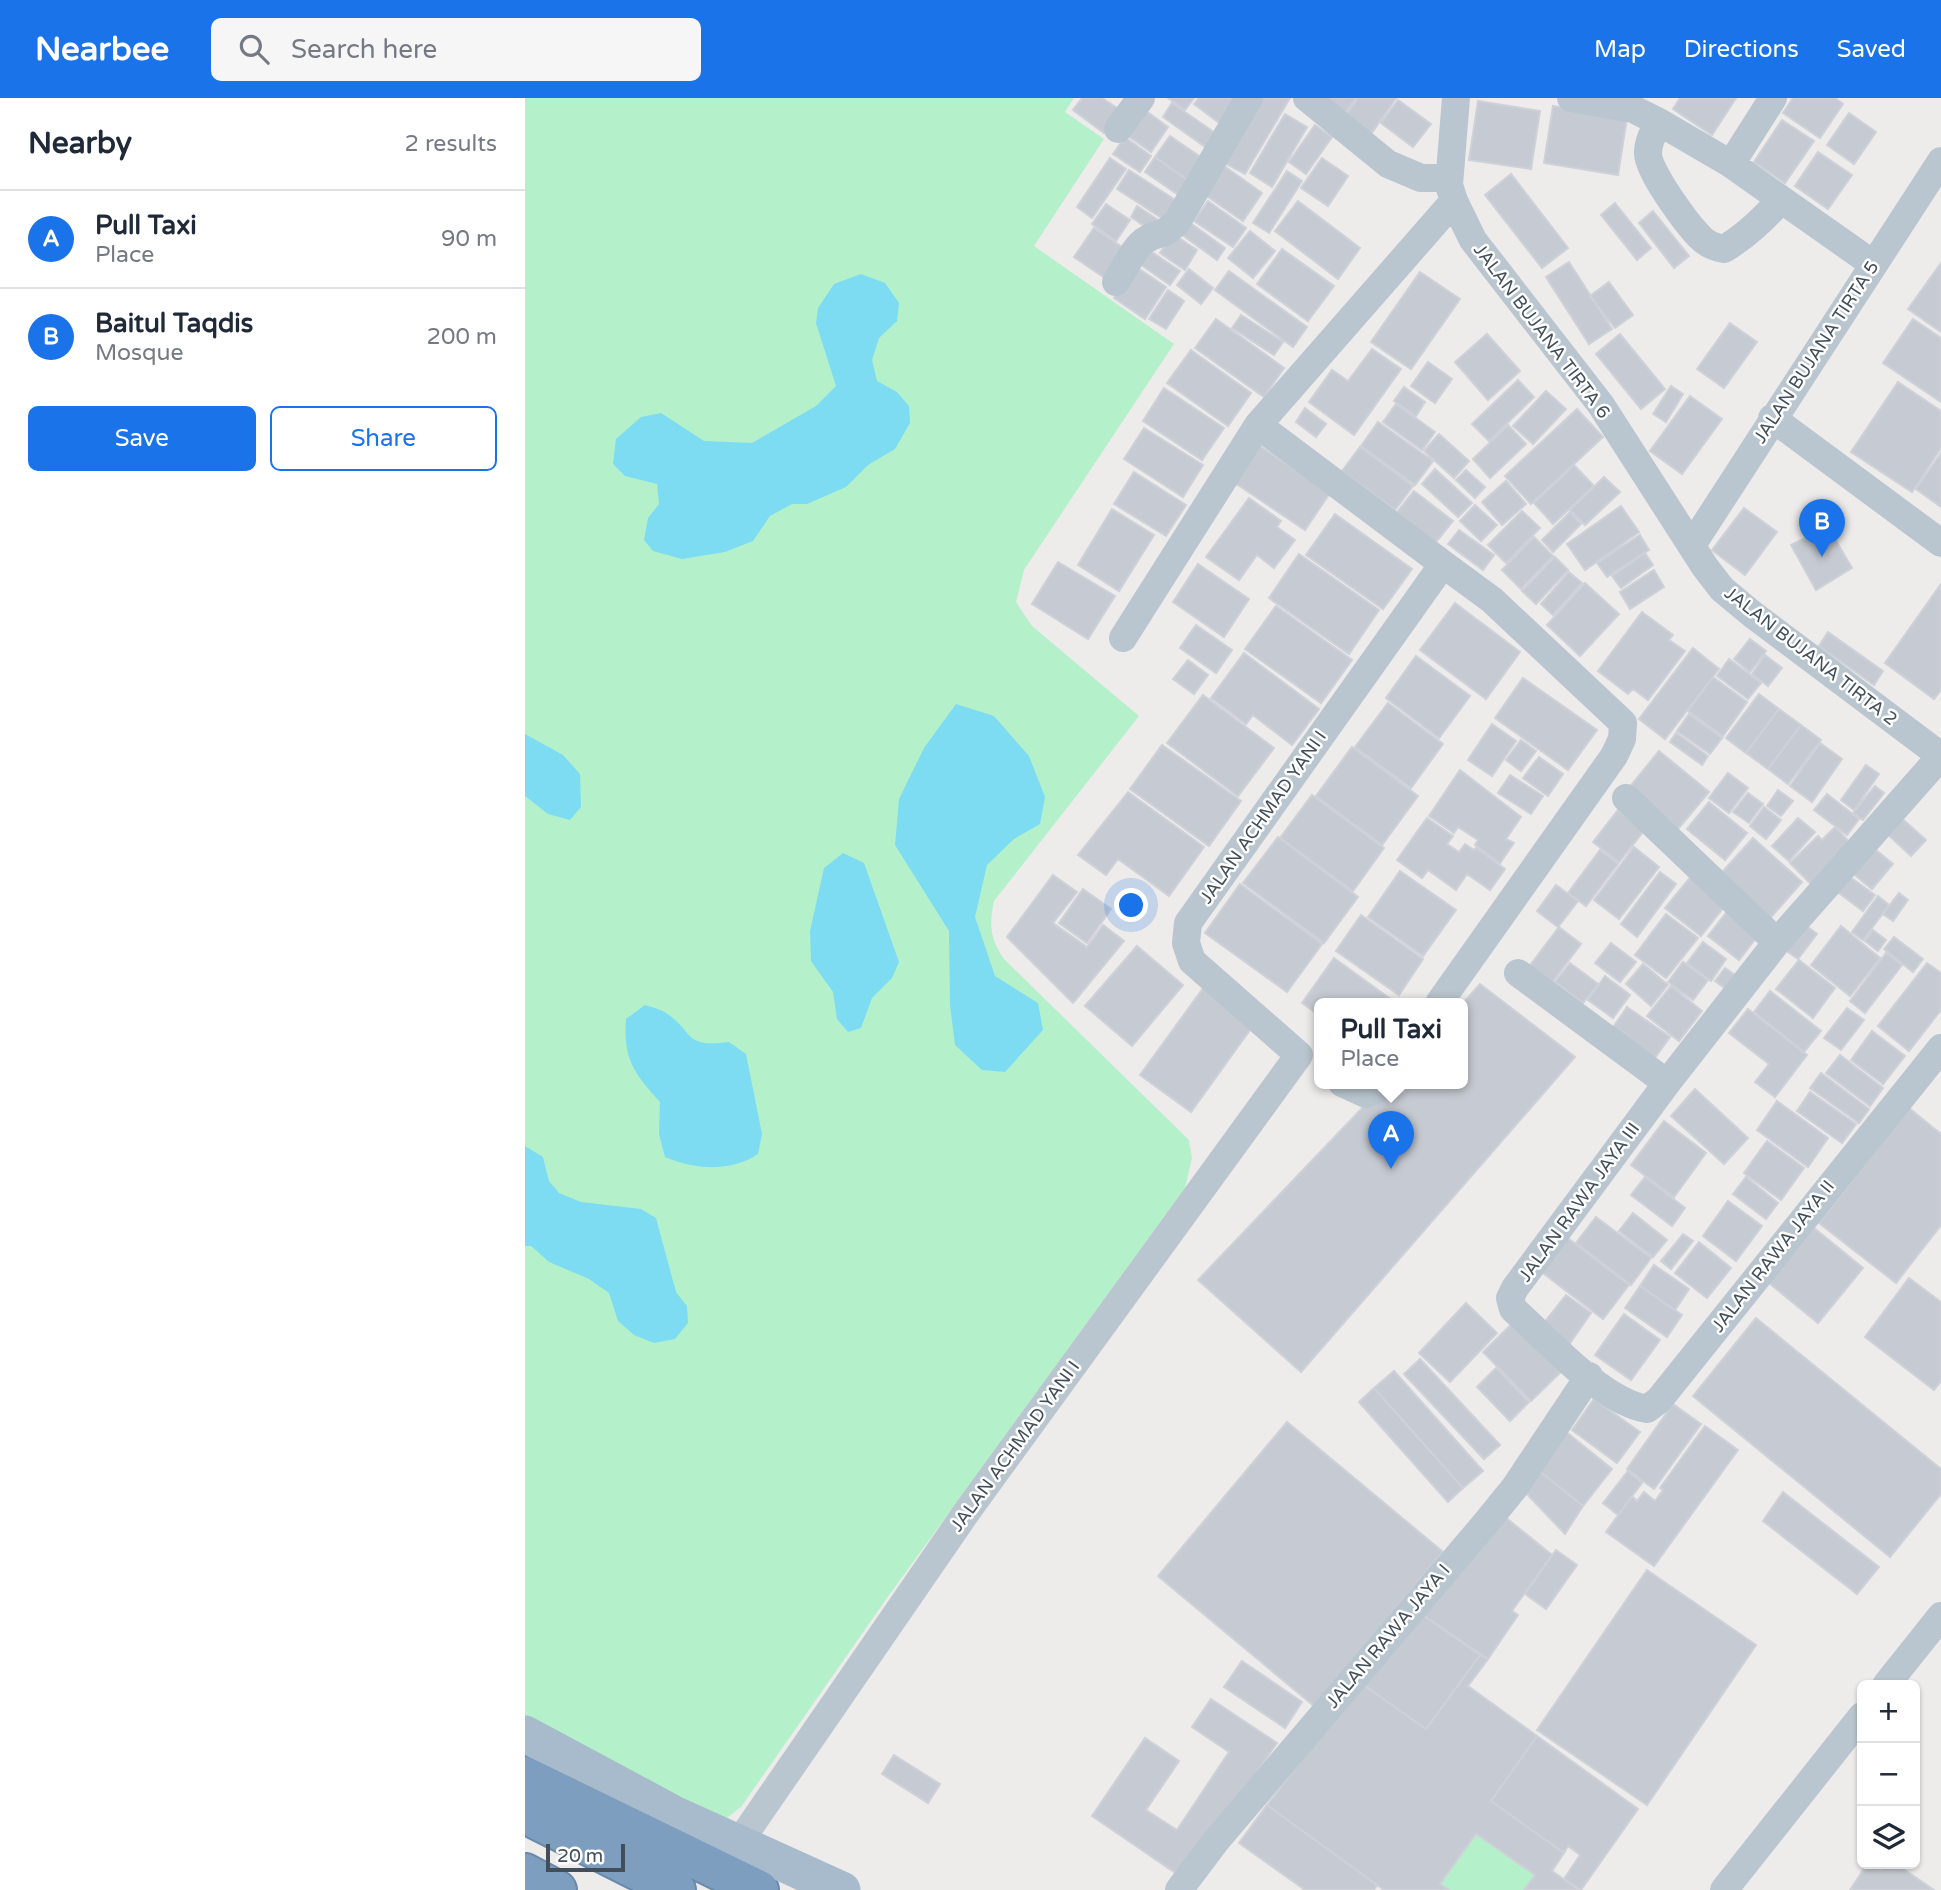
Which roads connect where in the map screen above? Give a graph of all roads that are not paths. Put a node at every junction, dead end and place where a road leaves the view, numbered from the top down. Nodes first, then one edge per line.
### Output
1 (1141, 98) edge
2 (1249, 98) edge
3 (1307, 98) edge
4 (1456, 98) edge
5 (1571, 98) edge
6 (1773, 98) edge
7 (1634, 103) edge
8 (1659, 122) junction
9 (1118, 129) dead end
10 (1941, 161) edge
11 (1731, 164) junction
12 (1451, 190) junction
13 (1781, 200) junction
14 (1873, 264) junction
15 (1116, 282) dead end
16 (1772, 418) junction
17 (1258, 425) junction
18 (1941, 543) edge
19 (1692, 545) junction
20 (1443, 564) junction
21 (1123, 638) dead end
22 (1941, 756) edge
23 (1626, 798) dead end
24 (1777, 942) junction
25 (1518, 973) dead end
26 (1443, 998) edge
27 (1941, 1048) edge
28 (1309, 1061) edge
29 (1667, 1083) junction
30 (1355, 1089) edge
31 (1378, 1089) edge
32 (1588, 1376) junction
33 (1941, 1616) edge
34 (1890, 1680) edge
35 (1857, 1722) edge
36 (525, 1734) edge
37 (525, 1776) edge
38 (525, 1794) edge
39 (525, 1814) edge
40 (738, 1844) junction
41 (525, 1873) edge
42 (557, 1890) edge
43 (676, 1890) edge
44 (720, 1890) edge
45 (759, 1890) edge
46 (842, 1890) edge
47 (1179, 1890) edge
48 (1724, 1890) edge

1 - 9 street
2 - 15 street
3 - 12 street
4 - 12 street
5 - 7 street
6 - 11 street
7 - 8 street
8 - 11 street
8 - 13 street
10 - 14 street, JALAN BUJANA TIRTA 5
11 - 13 street
12 - 17 street
12 - 19 street, JALAN BUJANA TIRTA 6
13 - 14 street
14 - 16 street, JALAN BUJANA TIRTA 5
16 - 18 street
16 - 19 street, JALAN BUJANA TIRTA 5
17 - 20 street
17 - 21 street
19 - 22 street, JALAN BUJANA TIRTA 2
20 - 26 street
20 - 28 street, JALAN ACHMAD YANI I
22 - 24 street, JALAN RAWA JAYA III
23 - 24 street
24 - 29 street, JALAN RAWA JAYA III
25 - 29 street
27 - 32 street, JALAN RAWA JAYA II
28 - 40 street, JALAN ACHMAD YANI I
29 - 32 street, JALAN RAWA JAYA III
30 - 31 street
32 - 47 street, JALAN RAWA JAYA I
33 - 34 street
35 - 48 street
36 - 40 main road
37 - 45 highway
38 - 44 highway
39 - 43 highway
40 - 46 main road
41 - 42 highway

